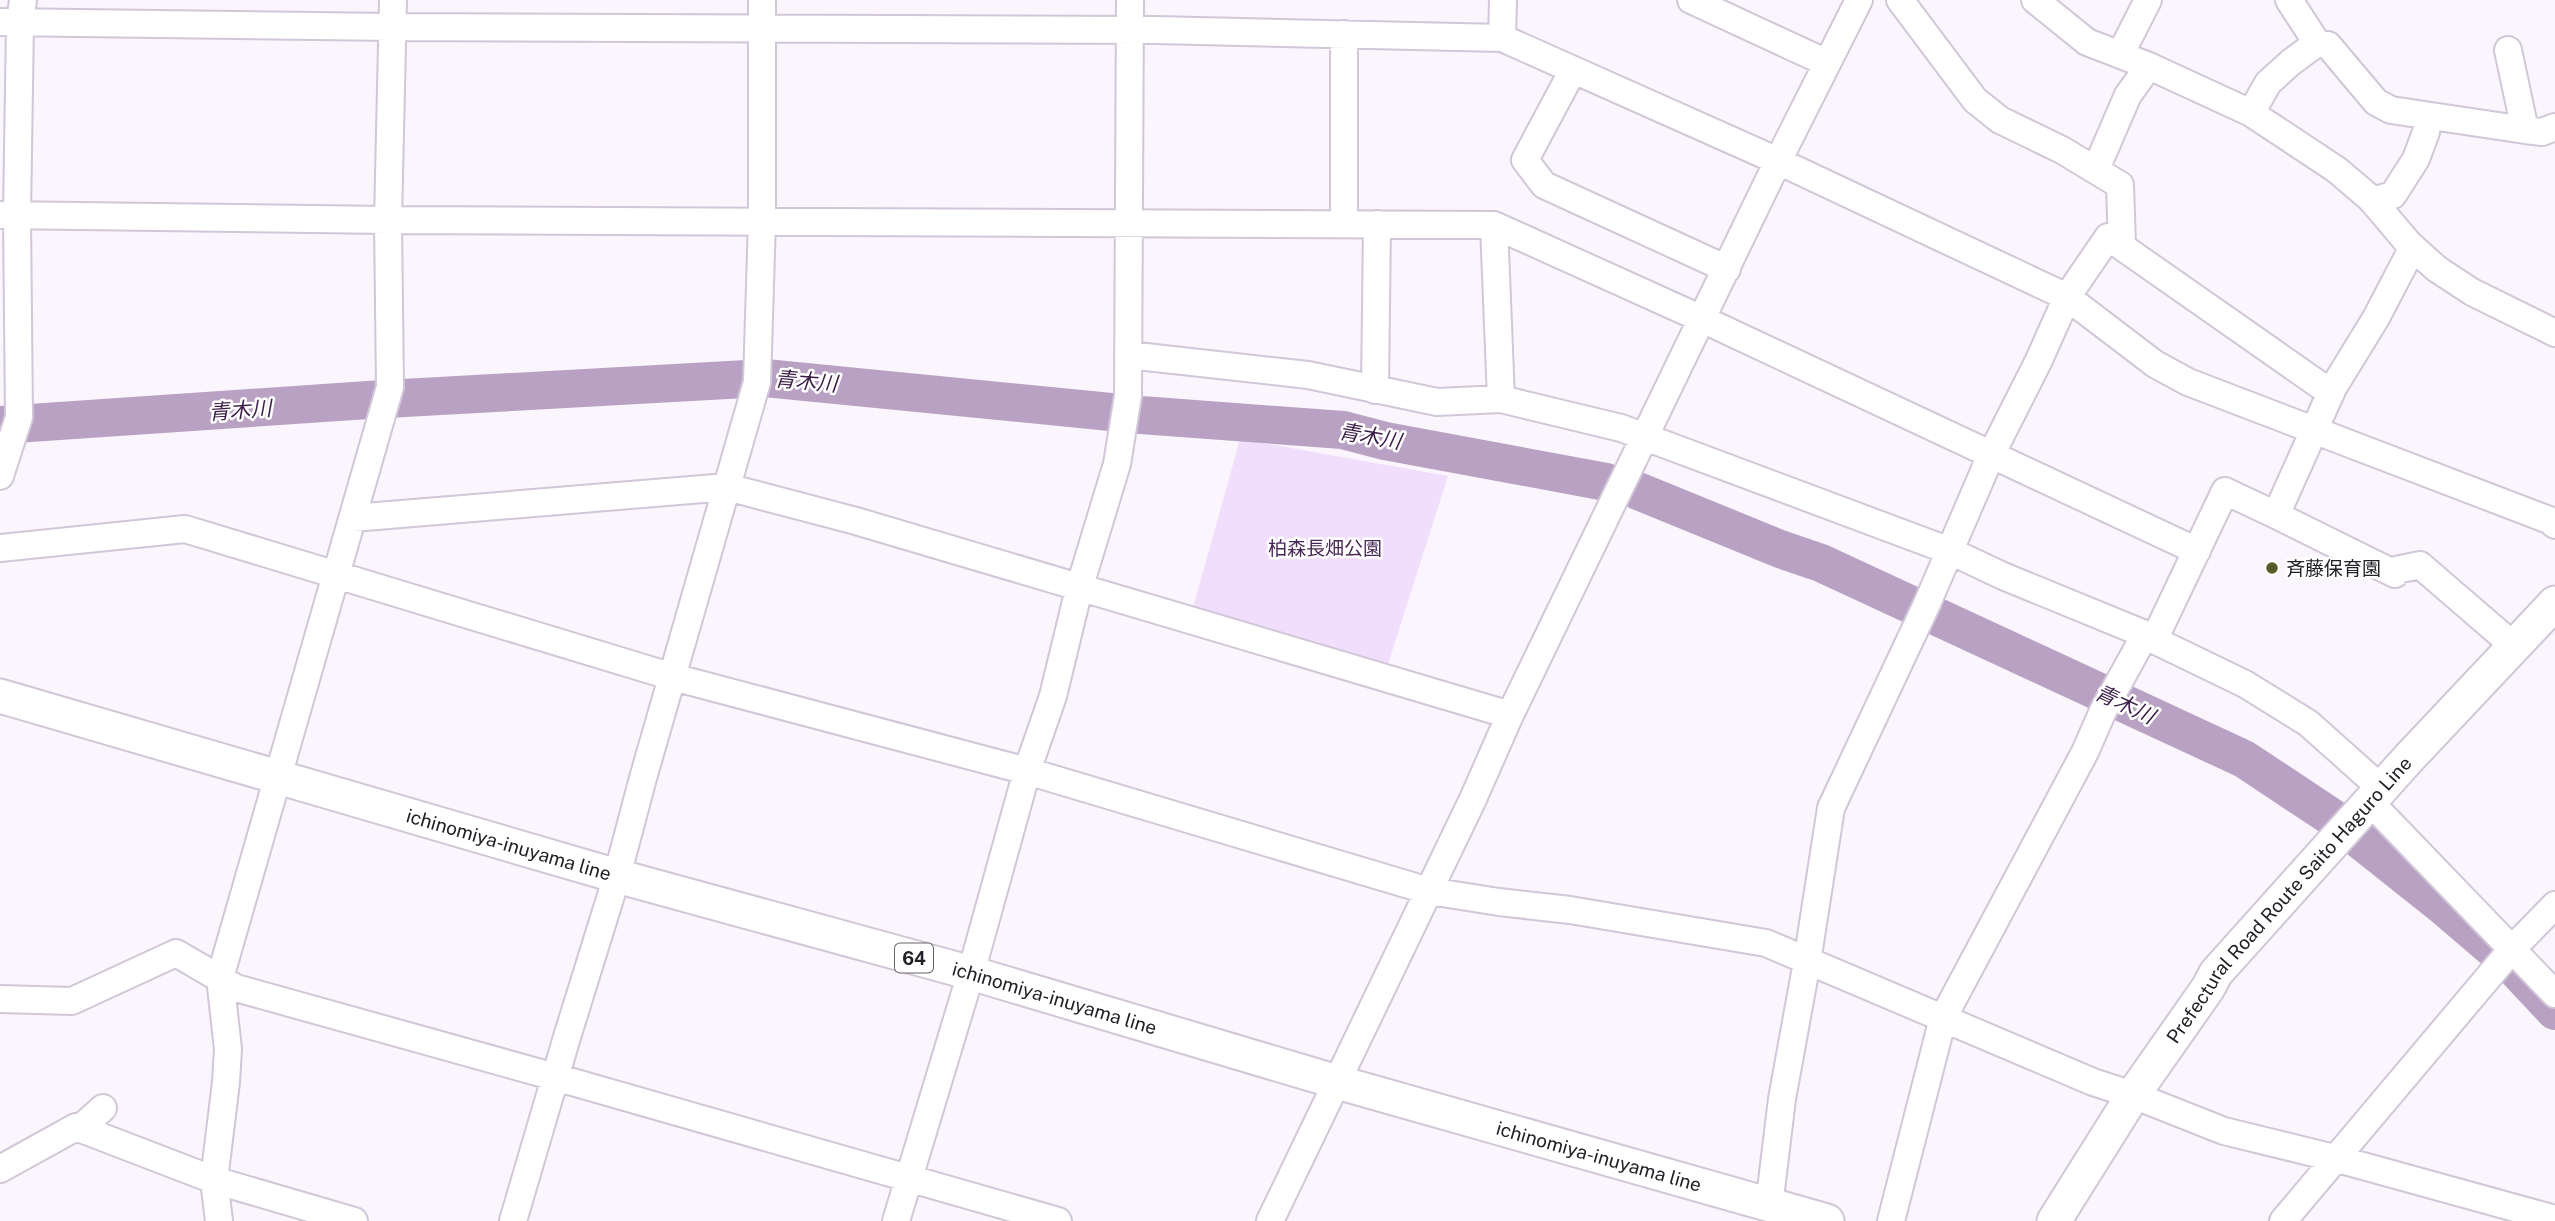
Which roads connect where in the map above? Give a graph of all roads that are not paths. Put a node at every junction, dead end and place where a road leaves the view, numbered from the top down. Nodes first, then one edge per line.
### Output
1 (393, 0) edge
2 (762, 0) edge
3 (1130, 0) edge
4 (1503, 0) edge
5 (1691, 0) edge
6 (1858, 0) edge
7 (1900, 0) edge
8 (2035, 0) edge
9 (2148, 0) edge
10 (2290, 0) edge
11 (207, 12) edge
12 (14, 15) edge
13 (393, 27) junction
14 (762, 29) junction
15 (1129, 30) junction
16 (1343, 34) junction
17 (1502, 38) junction
18 (2317, 43) junction
19 (2508, 50) dead end
20 (2120, 55) junction
21 (1827, 63) junction
22 (2149, 66) junction
23 (1573, 70) junction
24 (2251, 113) junction
25 (2428, 117) junction
26 (2555, 127) edge
27 (2525, 130) junction
28 (1778, 161) junction
29 (2096, 169) junction
30 (2372, 201) junction
31 (8, 215) edge
32 (388, 220) junction
33 (761, 220) junction
34 (1131, 224) junction
35 (1343, 224) junction
36 (1377, 225) junction
37 (1494, 225) junction
38 (2122, 246) junction
39 (2413, 247) junction
40 (1727, 269) junction
41 (2067, 297) junction
42 (1702, 319) junction
43 (2555, 333) edge
44 (1129, 355) junction
45 (1375, 390) junction
46 (2331, 393) junction
47 (1501, 399) junction
48 (2314, 430) junction
49 (1645, 437) junction
50 (1991, 455) junction
51 (0, 476) edge
52 (727, 487) junction
53 (2276, 515) junction
54 (354, 518) junction
55 (2555, 525) edge
56 (0, 548) edge
57 (1950, 551) junction
58 (2197, 551) junction
59 (337, 574) junction
60 (1079, 589) junction
61 (2555, 603) edge
62 (2148, 637) junction
63 (2514, 646) junction
64 (673, 677) junction
65 (0, 696) edge
66 (1510, 715) junction
67 (1027, 771) junction
68 (277, 778) junction
69 (2376, 796) junction
70 (617, 876) junction
71 (1429, 891) junction
72 (2555, 905) edge
73 (2514, 948) junction
74 (1807, 962) junction
75 (971, 973) junction
76 (220, 978) junction
77 (2555, 994) edge
78 (0, 999) edge
79 (1943, 1018) junction
80 (555, 1077) junction
81 (1337, 1082) junction
82 (2133, 1095) junction
83 (103, 1108) dead end
84 (76, 1127) junction
85 (2334, 1158) junction
86 (0, 1169) edge
87 (910, 1179) junction
88 (214, 1180) junction
89 (1777, 1211) edge
90 (2555, 1219) edge
91 (219, 1221) edge
92 (354, 1221) edge
93 (513, 1221) edge
94 (896, 1221) edge
95 (1058, 1221) edge
96 (1270, 1221) edge
97 (1827, 1221) edge
98 (1891, 1221) edge
99 (2054, 1221) edge
100 (2283, 1221) edge

1 - 13 street
2 - 14 street
3 - 15 street
4 - 17 street
5 - 21 street
6 - 21 street
7 - 29 street
8 - 20 street
9 - 20 street
10 - 18 street
11 - 12 street
11 - 13 street
12 - 31 street
13 - 14 street
13 - 32 street
14 - 15 street
14 - 33 street
15 - 16 street
15 - 34 street
16 - 17 street
16 - 35 street
17 - 23 street
18 - 24 street
18 - 25 street
19 - 27 street
20 - 22 street
21 - 28 street
22 - 24 street
22 - 29 street
23 - 28 street
23 - 40 street
24 - 30 street
25 - 27 street
25 - 30 street
26 - 27 street
28 - 40 street
28 - 41 street
29 - 38 street
30 - 39 street
31 - 32 street
31 - 51 street
32 - 33 street
32 - 54 street
33 - 34 street
33 - 52 street
34 - 35 street
34 - 44 street
35 - 36 street
36 - 37 street
36 - 45 street
37 - 42 street
37 - 47 street
38 - 41 street
38 - 46 street
39 - 43 street
39 - 46 street
40 - 42 street
41 - 48 street
41 - 50 street
42 - 49 street
42 - 50 street
44 - 45 street
44 - 60 street
45 - 47 street
46 - 48 street
47 - 49 street
48 - 53 street
48 - 55 street
49 - 57 street
49 - 66 street
50 - 57 street
50 - 58 street
52 - 54 street
52 - 60 street
52 - 64 street
53 - 58 street
53 - 63 street
54 - 59 street
56 - 59 street
57 - 62 street
57 - 74 street
58 - 62 street
59 - 64 street
59 - 68 street
60 - 66 street
60 - 67 street
61 - 63 main road, Prefectural Road Route Saito Haguro Line
62 - 69 street
62 - 79 street
63 - 69 main road, Prefectural Road Route Saito Haguro Line
64 - 67 street
64 - 70 street
65 - 68 main road, ichinomiya-inuyama line / 64
66 - 71 street
67 - 71 street
67 - 75 street
68 - 70 main road, ichinomiya-inuyama line / 64
68 - 76 street
69 - 73 street
69 - 82 main road, Prefectural Road Route Saito Haguro Line
70 - 75 main road, ichinomiya-inuyama line / 64
70 - 80 street
71 - 74 street
71 - 81 street
72 - 73 street
73 - 77 street
73 - 85 street
74 - 79 street
74 - 89 street
75 - 81 main road, ichinomiya-inuyama line / 64
75 - 87 street
76 - 78 street
76 - 80 street
76 - 88 street
79 - 82 street
79 - 98 street
80 - 87 street
80 - 93 street
81 - 89 main road, ichinomiya-inuyama line / 64
81 - 96 street
82 - 85 street
82 - 99 main road, Prefectural Road Route Saito Haguro Line
83 - 84 street
84 - 86 street
84 - 88 street
85 - 90 street
85 - 100 street
87 - 94 street
87 - 95 street
88 - 91 street
88 - 92 street
89 - 97 main road, ichinomiya-inuyama line / 64

